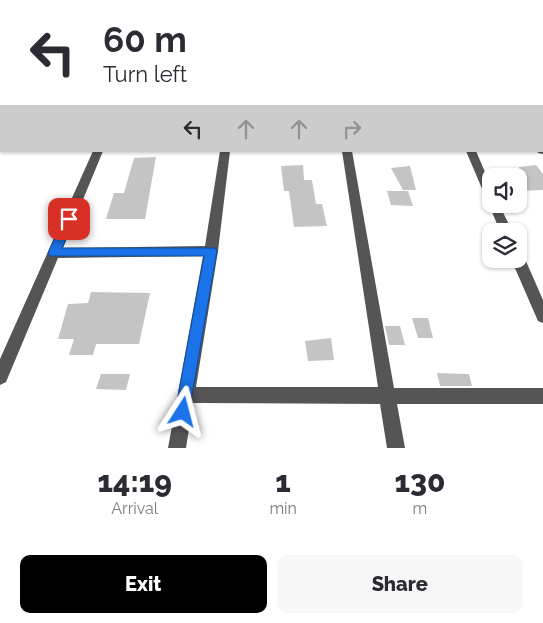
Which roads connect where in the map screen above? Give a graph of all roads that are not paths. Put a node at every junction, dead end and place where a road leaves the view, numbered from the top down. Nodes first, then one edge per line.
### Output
1 (98, 152) edge
2 (225, 152) edge
3 (347, 152) edge
4 (470, 152) edge
5 (482, 178) edge
6 (211, 251) junction
7 (54, 253) junction
8 (522, 268) edge
9 (543, 317) edge
10 (0, 377) edge
11 (185, 395) junction
12 (388, 396) junction
13 (543, 396) edge
14 (177, 448) edge
15 (396, 448) edge

1 - 7 street
2 - 6 street
3 - 12 street
4 - 5 street
6 - 7 street
6 - 11 street
7 - 10 street
8 - 9 street
11 - 12 street
11 - 14 street
12 - 13 street
12 - 15 street

